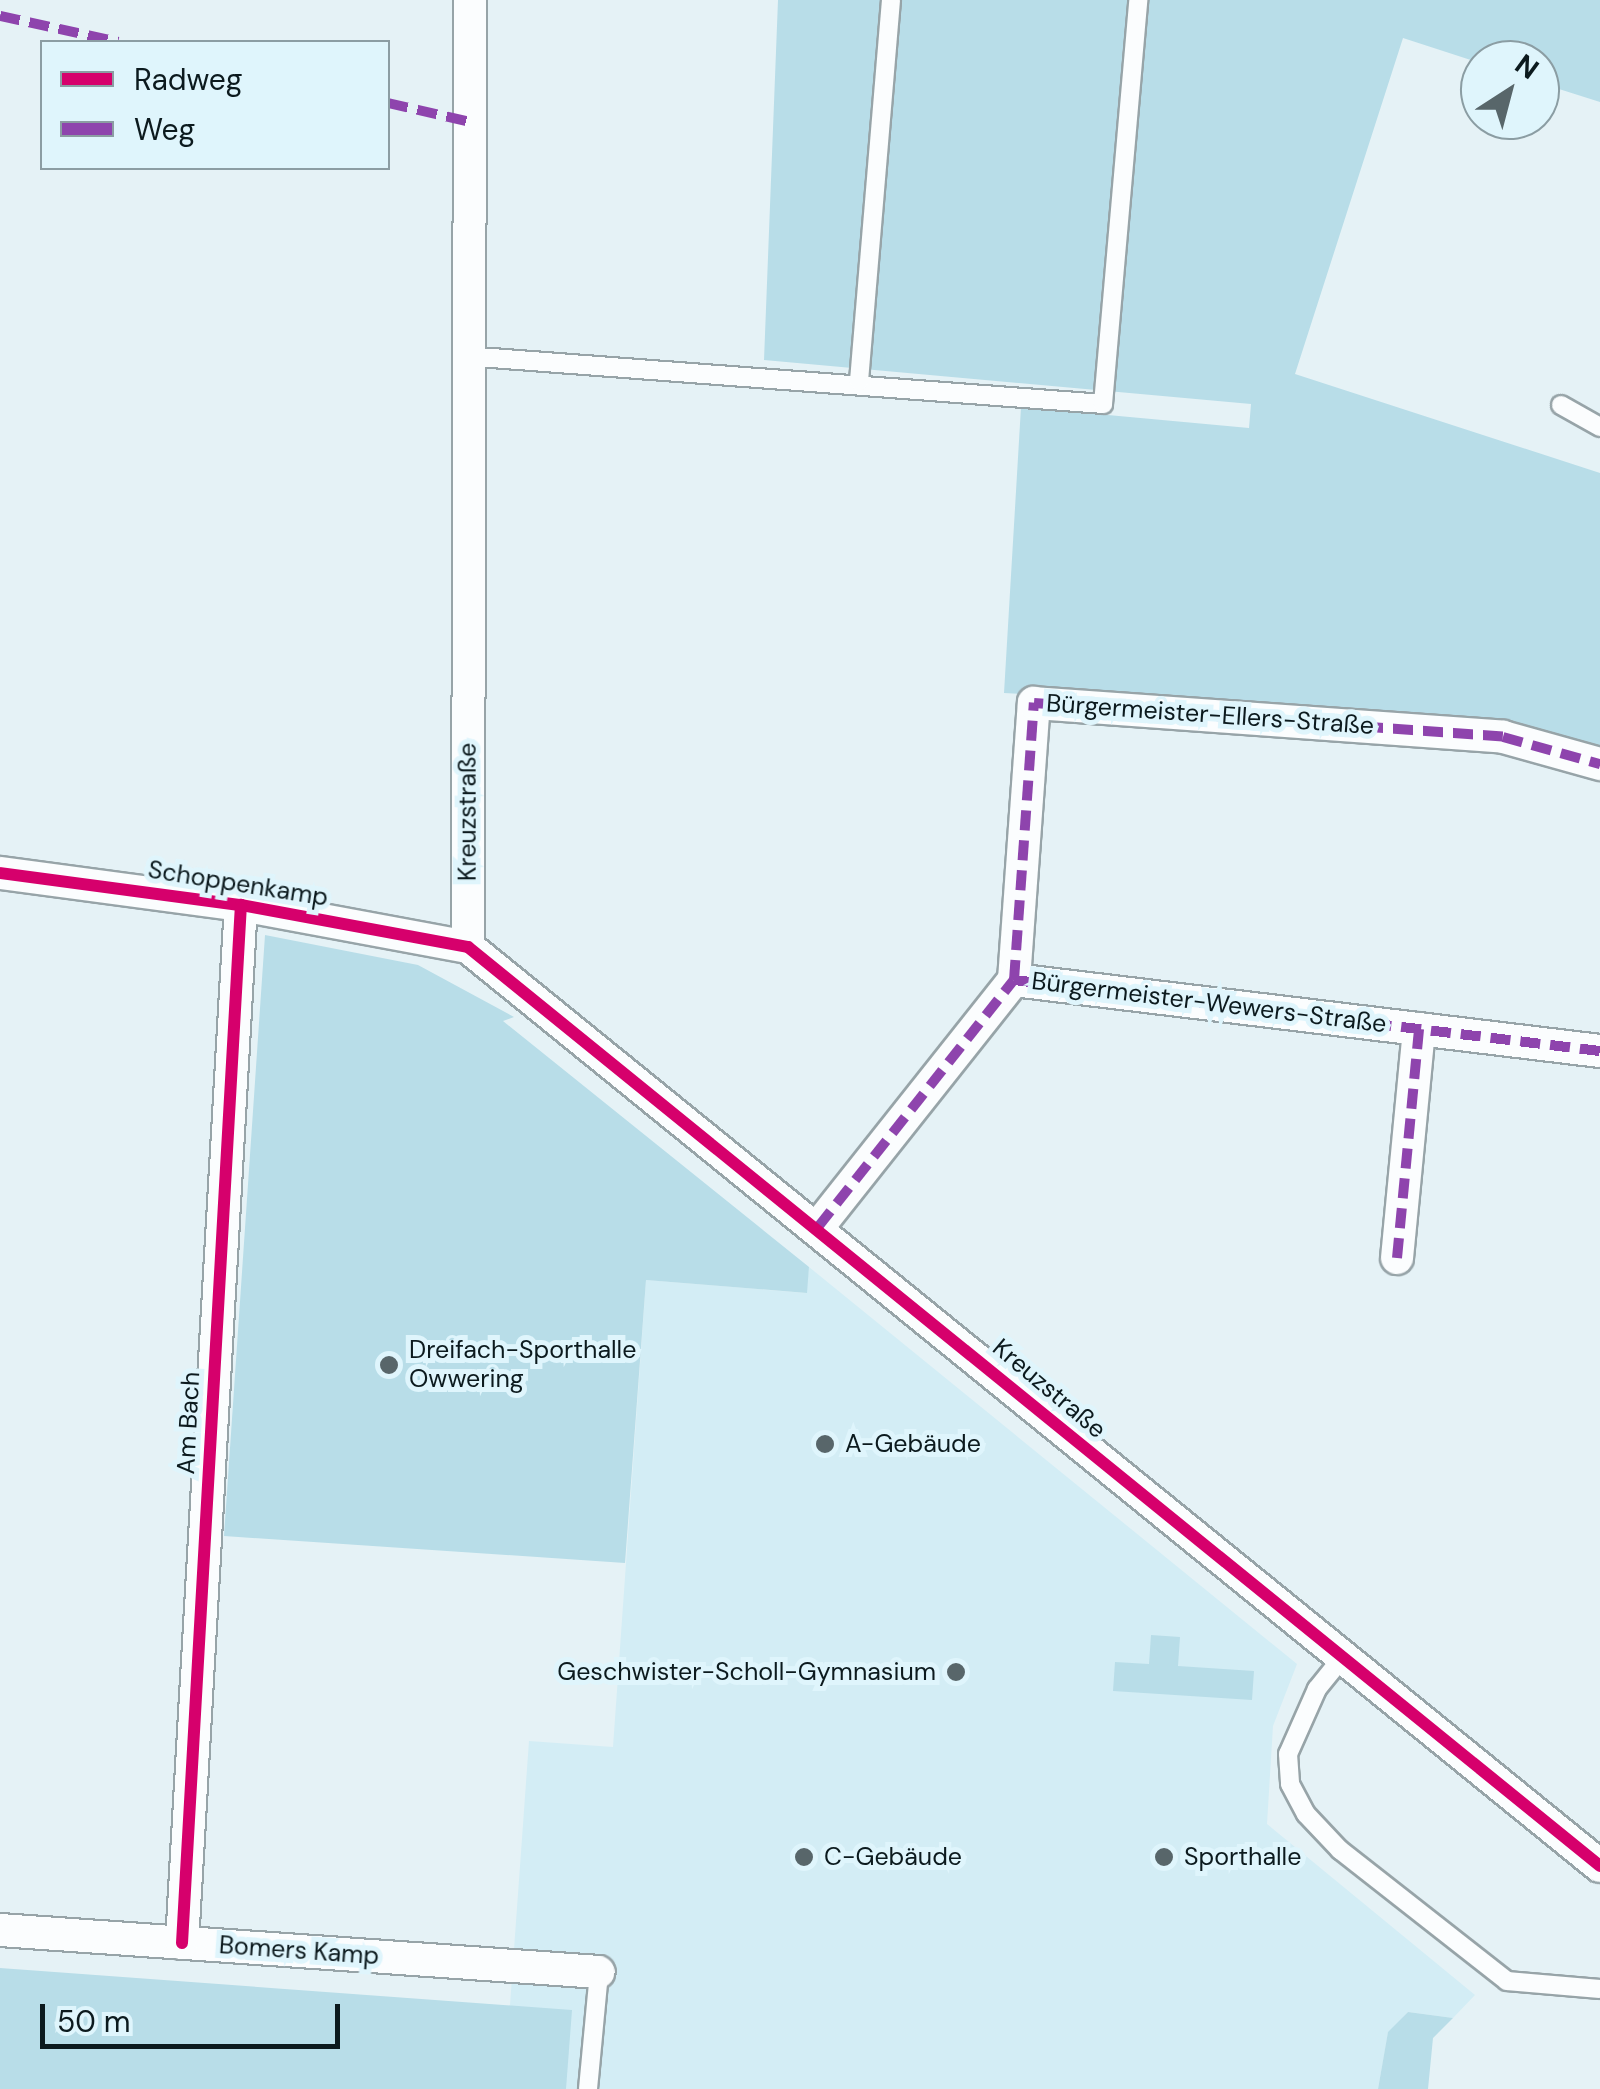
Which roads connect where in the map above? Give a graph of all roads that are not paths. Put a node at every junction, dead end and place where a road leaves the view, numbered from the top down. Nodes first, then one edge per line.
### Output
1 (470, 0) edge
2 (891, 0) edge
3 (1138, 0) edge
4 (465, 356) junction
5 (859, 381) junction
6 (1561, 404) dead end
7 (1600, 427) edge
8 (1600, 764) edge
9 (0, 874) edge
10 (241, 905) junction
11 (468, 947) junction
12 (1014, 980) junction
13 (1420, 1029) junction
14 (1600, 1051) edge
15 (818, 1227) junction
16 (1397, 1258) dead end
17 (1342, 1658) junction
18 (1600, 1866) edge
19 (0, 1930) edge
20 (182, 1943) junction
21 (598, 1972) joint
22 (1600, 1989) edge
23 (588, 2089) edge

1 - 4 street, Kreuzstraße
2 - 5 lane
3 - 5 lane
4 - 5 lane
4 - 11 street, Kreuzstraße
6 - 7 lane
8 - 12 street, Bürgermeister-Ellers-Straße
9 - 10 street, Schoppenkamp
10 - 11 street, Schoppenkamp
10 - 20 street, Am Bach
11 - 15 street, Kreuzstraße
12 - 13 street, Bürgermeister-Wewers-Straße
12 - 15 street, Bürgermeister-Wewers-Straße
13 - 14 street, Bürgermeister-Wewers-Straße
13 - 16 street, Bürgermeister-Wewers-Straße
15 - 17 street, Kreuzstraße
17 - 18 street, Kreuzstraße
17 - 22 lane
19 - 20 street, Bomers Kamp
20 - 21 street, Bomers Kamp
21 - 23 lane

